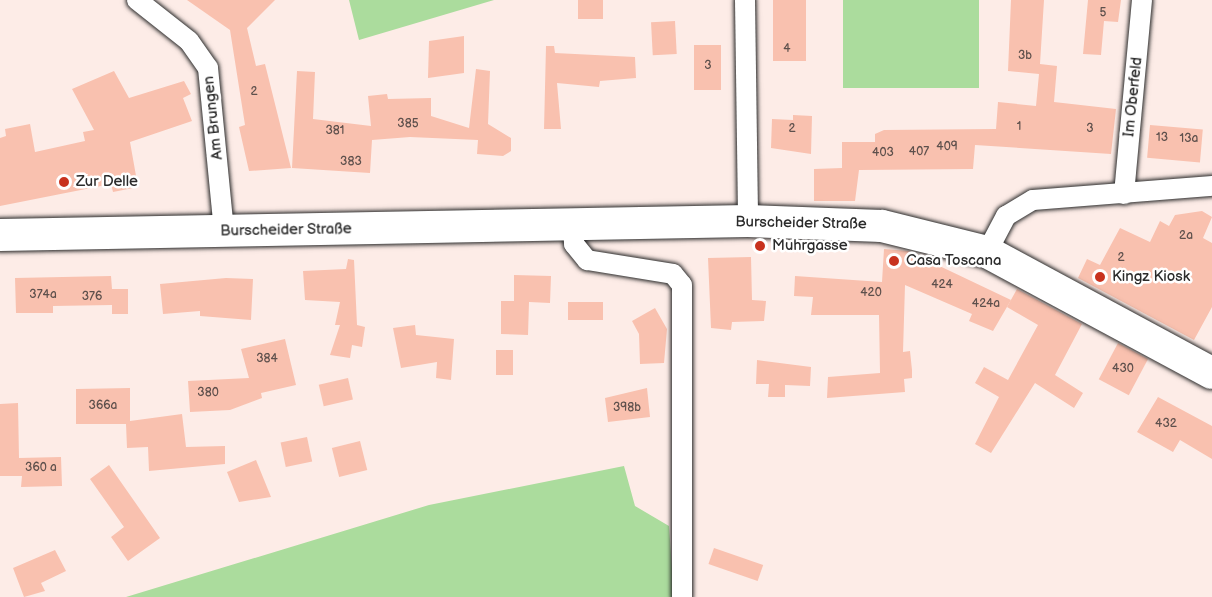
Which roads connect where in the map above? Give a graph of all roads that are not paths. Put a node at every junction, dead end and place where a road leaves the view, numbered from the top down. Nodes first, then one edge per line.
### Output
1 (137, 0) edge
2 (744, 0) edge
3 (1142, 0) edge
4 (1212, 186) edge
5 (1124, 194) junction
6 (748, 221) junction
7 (573, 224) junction
8 (224, 231) junction
9 (0, 235) edge
10 (987, 252) junction
11 (1212, 373) edge
12 (682, 597) edge

1 - 8 street, Am Brungen
2 - 6 street
3 - 5 street, Im Oberfeld
4 - 5 street
5 - 10 street
6 - 7 main road, Burscheider Straße
6 - 10 main road, Burscheider Straße
7 - 8 main road, Burscheider Straße
7 - 12 street
8 - 9 main road, Burscheider Straße
10 - 11 main road, Burscheider Straße

